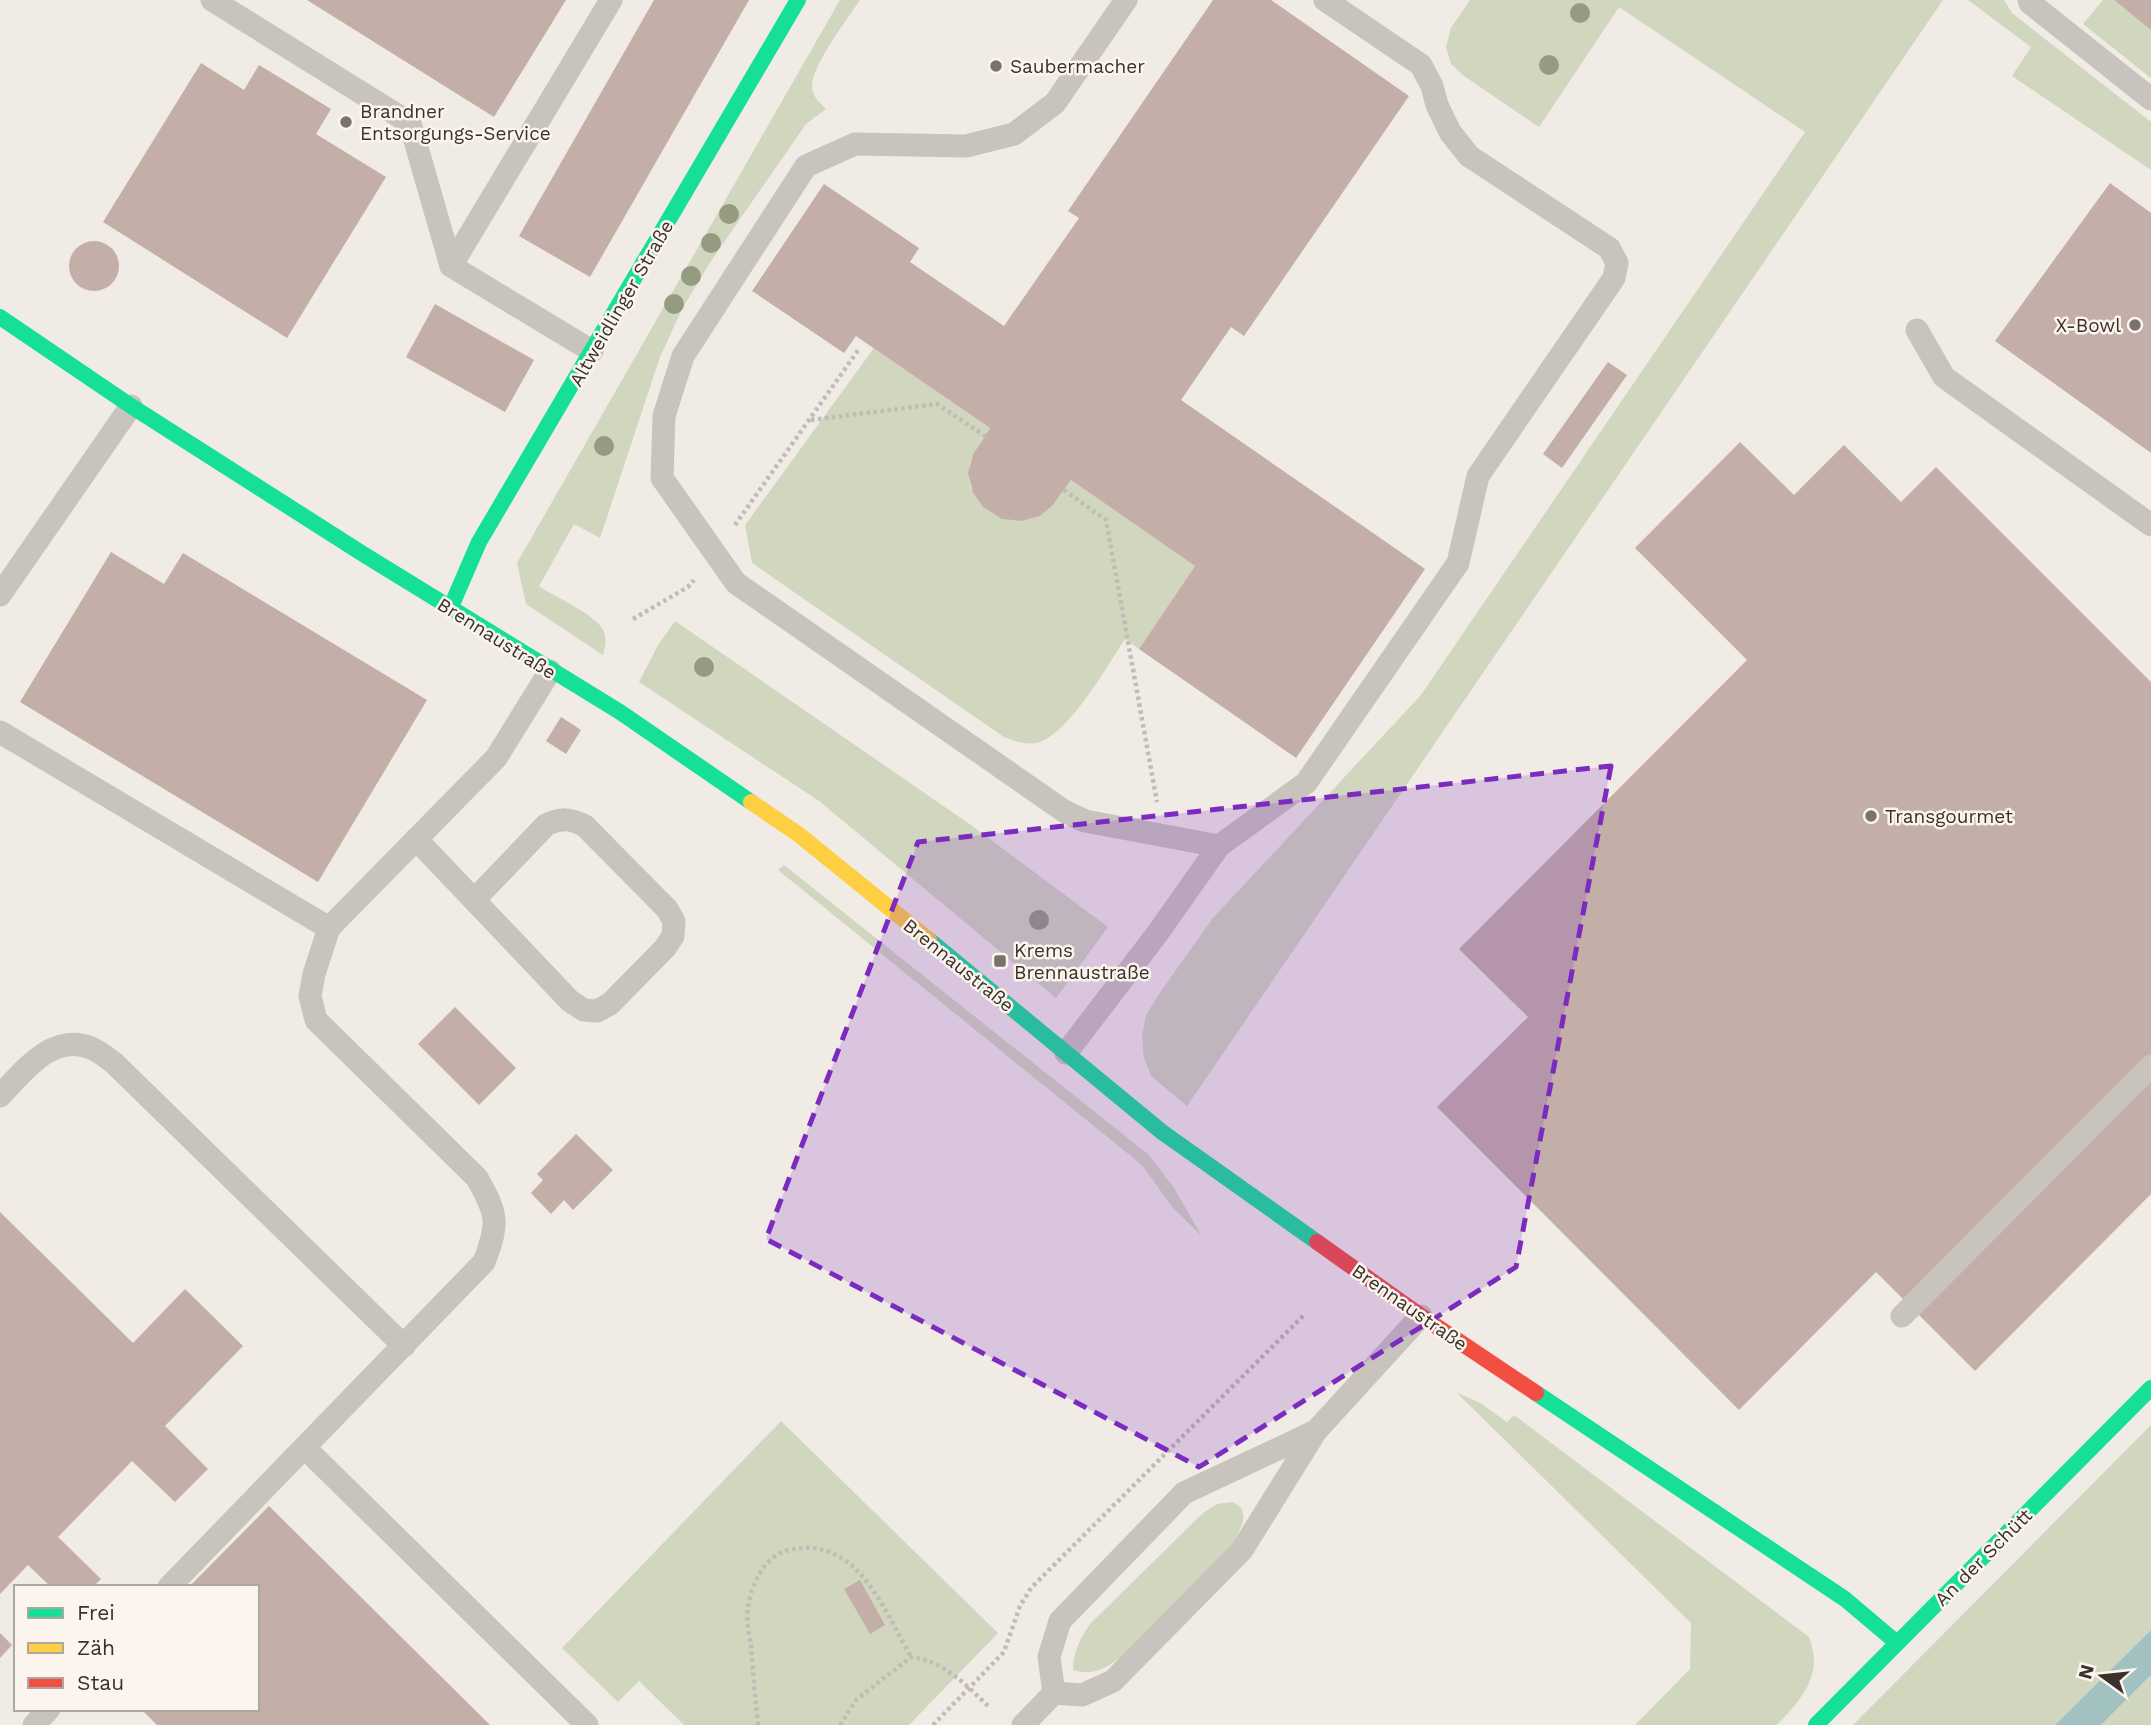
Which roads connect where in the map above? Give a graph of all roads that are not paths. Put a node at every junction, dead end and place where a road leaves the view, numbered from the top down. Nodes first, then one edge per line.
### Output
1 (212, 0) edge
2 (611, 0) edge
3 (798, 0) edge
4 (1126, 0) edge
5 (1325, 0) edge
6 (2029, 0) edge
7 (2151, 99) edge
8 (452, 266) junction
9 (0, 317) edge
10 (1917, 330) dead end
11 (592, 351) junction
12 (131, 406) junction
13 (2151, 525) edge
14 (0, 595) edge
15 (450, 609) junction
16 (550, 671) junction
17 (0, 732) edge
18 (416, 839) junction
19 (1219, 846) junction
20 (474, 900) junction
21 (329, 928) junction
22 (1066, 1053) junction
23 (2151, 1066) edge
24 (0, 1096) edge
25 (1421, 1316) junction
26 (1902, 1316) dead end
27 (404, 1346) junction
28 (2151, 1388) edge
29 (1316, 1431) junction
30 (305, 1448) junction
31 (171, 1585) edge
32 (1897, 1643) junction
33 (1054, 1693) junction
34 (47, 1711) edge
35 (34, 1725) edge
36 (587, 1725) edge
37 (1023, 1725) edge
38 (1816, 1725) edge

1 - 8 lane
2 - 8 lane
3 - 11 street, Altweidlinger Straße
4 - 19 lane
5 - 19 lane
6 - 7 lane
8 - 11 lane
9 - 12 street, Brennaustraße
10 - 13 lane
11 - 15 street, Altweidlinger Straße
12 - 14 lane
12 - 15 street, Brennaustraße
15 - 16 street, Brennaustraße
16 - 18 lane
16 - 22 street, Brennaustraße
17 - 21 lane
18 - 20 lane
18 - 21 lane
19 - 22 lane
20 - 20 lane
21 - 27 lane
22 - 25 street, Brennaustraße
23 - 26 lane
24 - 27 lane
25 - 29 lane
25 - 32 street, Brennaustraße
27 - 30 lane
28 - 32 street, An der Schütt
29 - 33 lane
29 - 33 lane
30 - 31 lane
30 - 36 lane
32 - 38 street, An der Schütt
33 - 37 lane
34 - 35 lane

